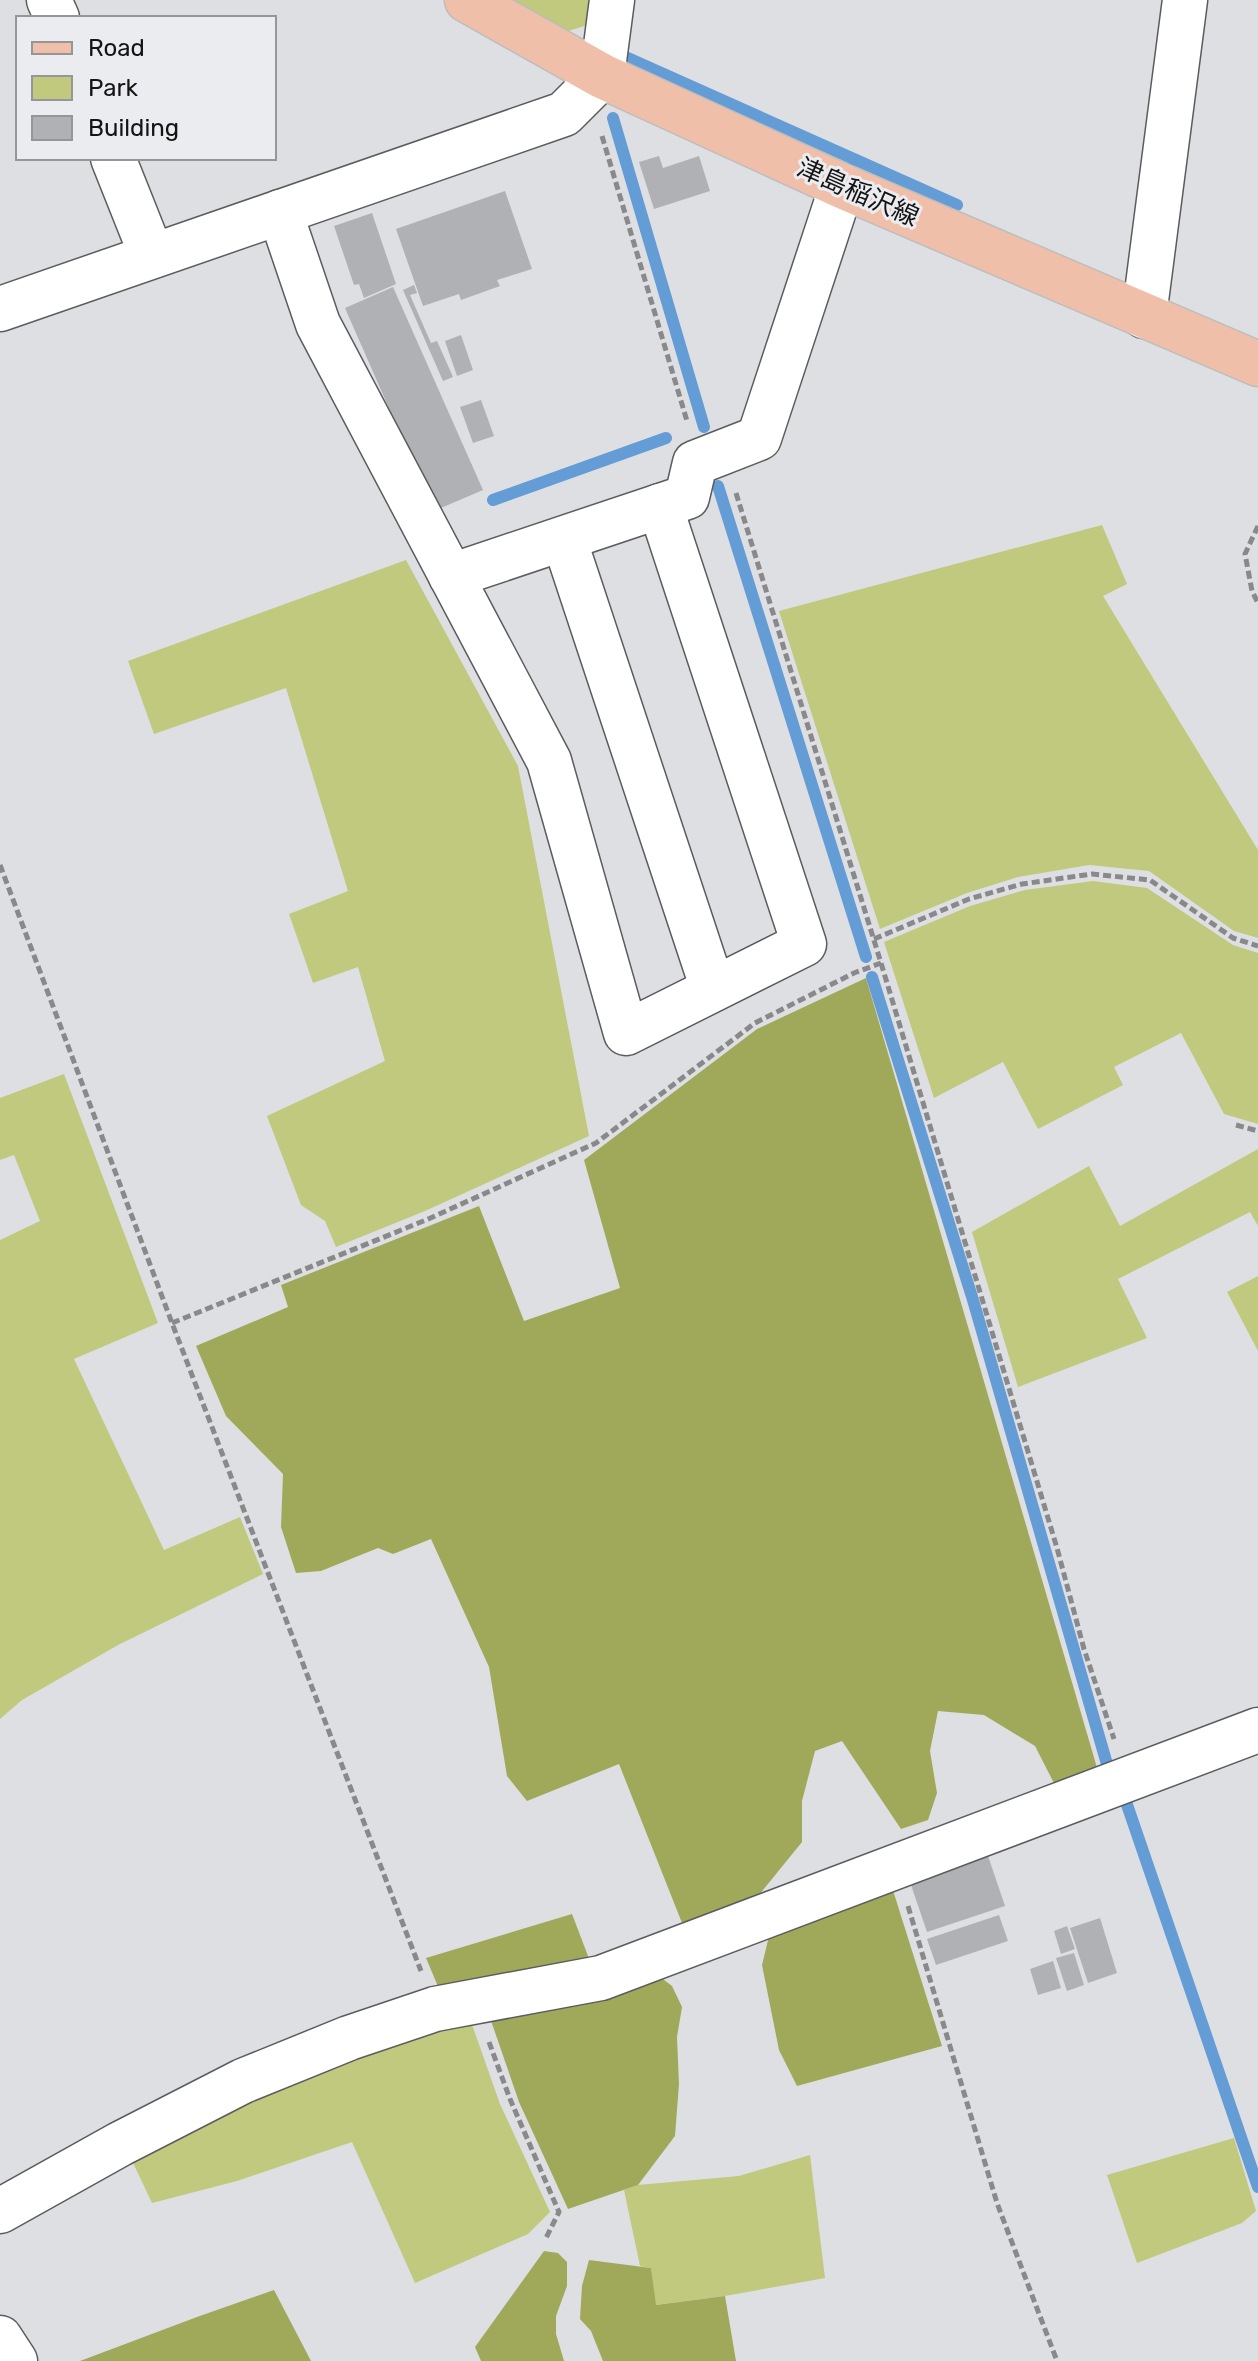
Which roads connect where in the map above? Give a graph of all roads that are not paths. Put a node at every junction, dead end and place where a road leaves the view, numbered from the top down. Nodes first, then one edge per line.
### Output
1 (467, 0) edge
2 (612, 0) edge
3 (1185, 0) edge
4 (602, 76) junction
5 (114, 160) edge
6 (842, 186) junction
7 (280, 212) junction
8 (152, 256) junction
9 (0, 309) edge
10 (1144, 316) junction
11 (1258, 364) edge
12 (660, 506) junction
13 (564, 539) junction
14 (451, 576) junction
15 (713, 989) junction
16 (1258, 1730) edge
17 (0, 2211) edge
18 (0, 2338) edge
19 (15, 2361) edge

1 - 4 main road, 津島稲沢線
2 - 4 street
3 - 10 street
4 - 6 main road, 津島稲沢線
4 - 7 street
5 - 8 street
6 - 10 main road, 津島稲沢線
6 - 12 street
7 - 8 street
7 - 14 street
8 - 9 street
10 - 11 main road, 津島稲沢線
12 - 13 street
12 - 15 street
13 - 14 street
13 - 15 street
14 - 15 street
16 - 17 street
18 - 19 street

